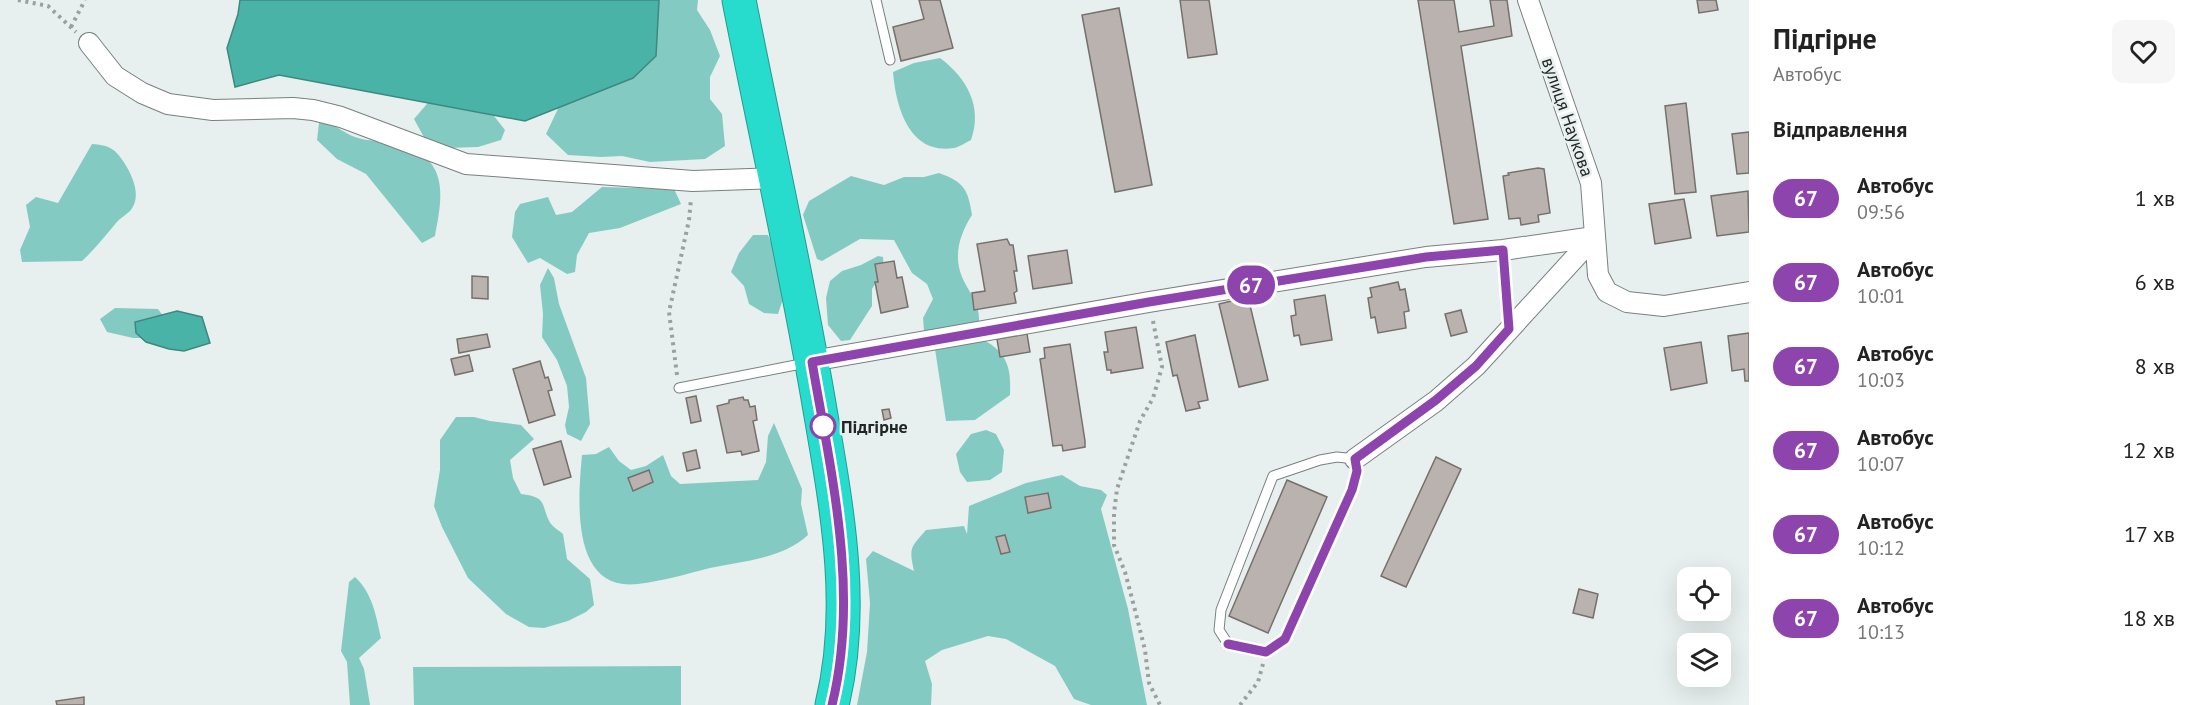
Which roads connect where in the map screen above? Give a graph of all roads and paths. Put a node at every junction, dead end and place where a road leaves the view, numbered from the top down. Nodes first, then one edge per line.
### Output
1 (18, 0) edge
2 (85, 0) edge
3 (739, 0) edge
4 (876, 0) edge
5 (1528, 0) edge
6 (71, 27) junction
7 (89, 43) joint
8 (890, 60) dead end
9 (775, 178) junction
10 (693, 181) junction
11 (1594, 237) junction
12 (1503, 250) junction
13 (1749, 292) edge
14 (1149, 302) junction
15 (1509, 329) junction
16 (812, 362) junction
17 (679, 388) joint
18 (1355, 459) junction
19 (1266, 652) junction
20 (832, 705) edge
21 (1160, 705) edge
22 (1240, 705) edge

1 - 6 path
2 - 6 path
3 - 9 highway
4 - 8 lane
5 - 11 street, вулиця Наукова
6 - 7 path
7 - 10 street
9 - 10 street
9 - 16 highway
10 - 17 path
11 - 12 street
11 - 13 street, вулиця Наукова
11 - 15 street
12 - 14 street
12 - 15 lane
14 - 16 street
14 - 21 path
15 - 18 street
16 - 17 lane
16 - 20 highway
18 - 19 lane
18 - 19 lane
19 - 22 path

